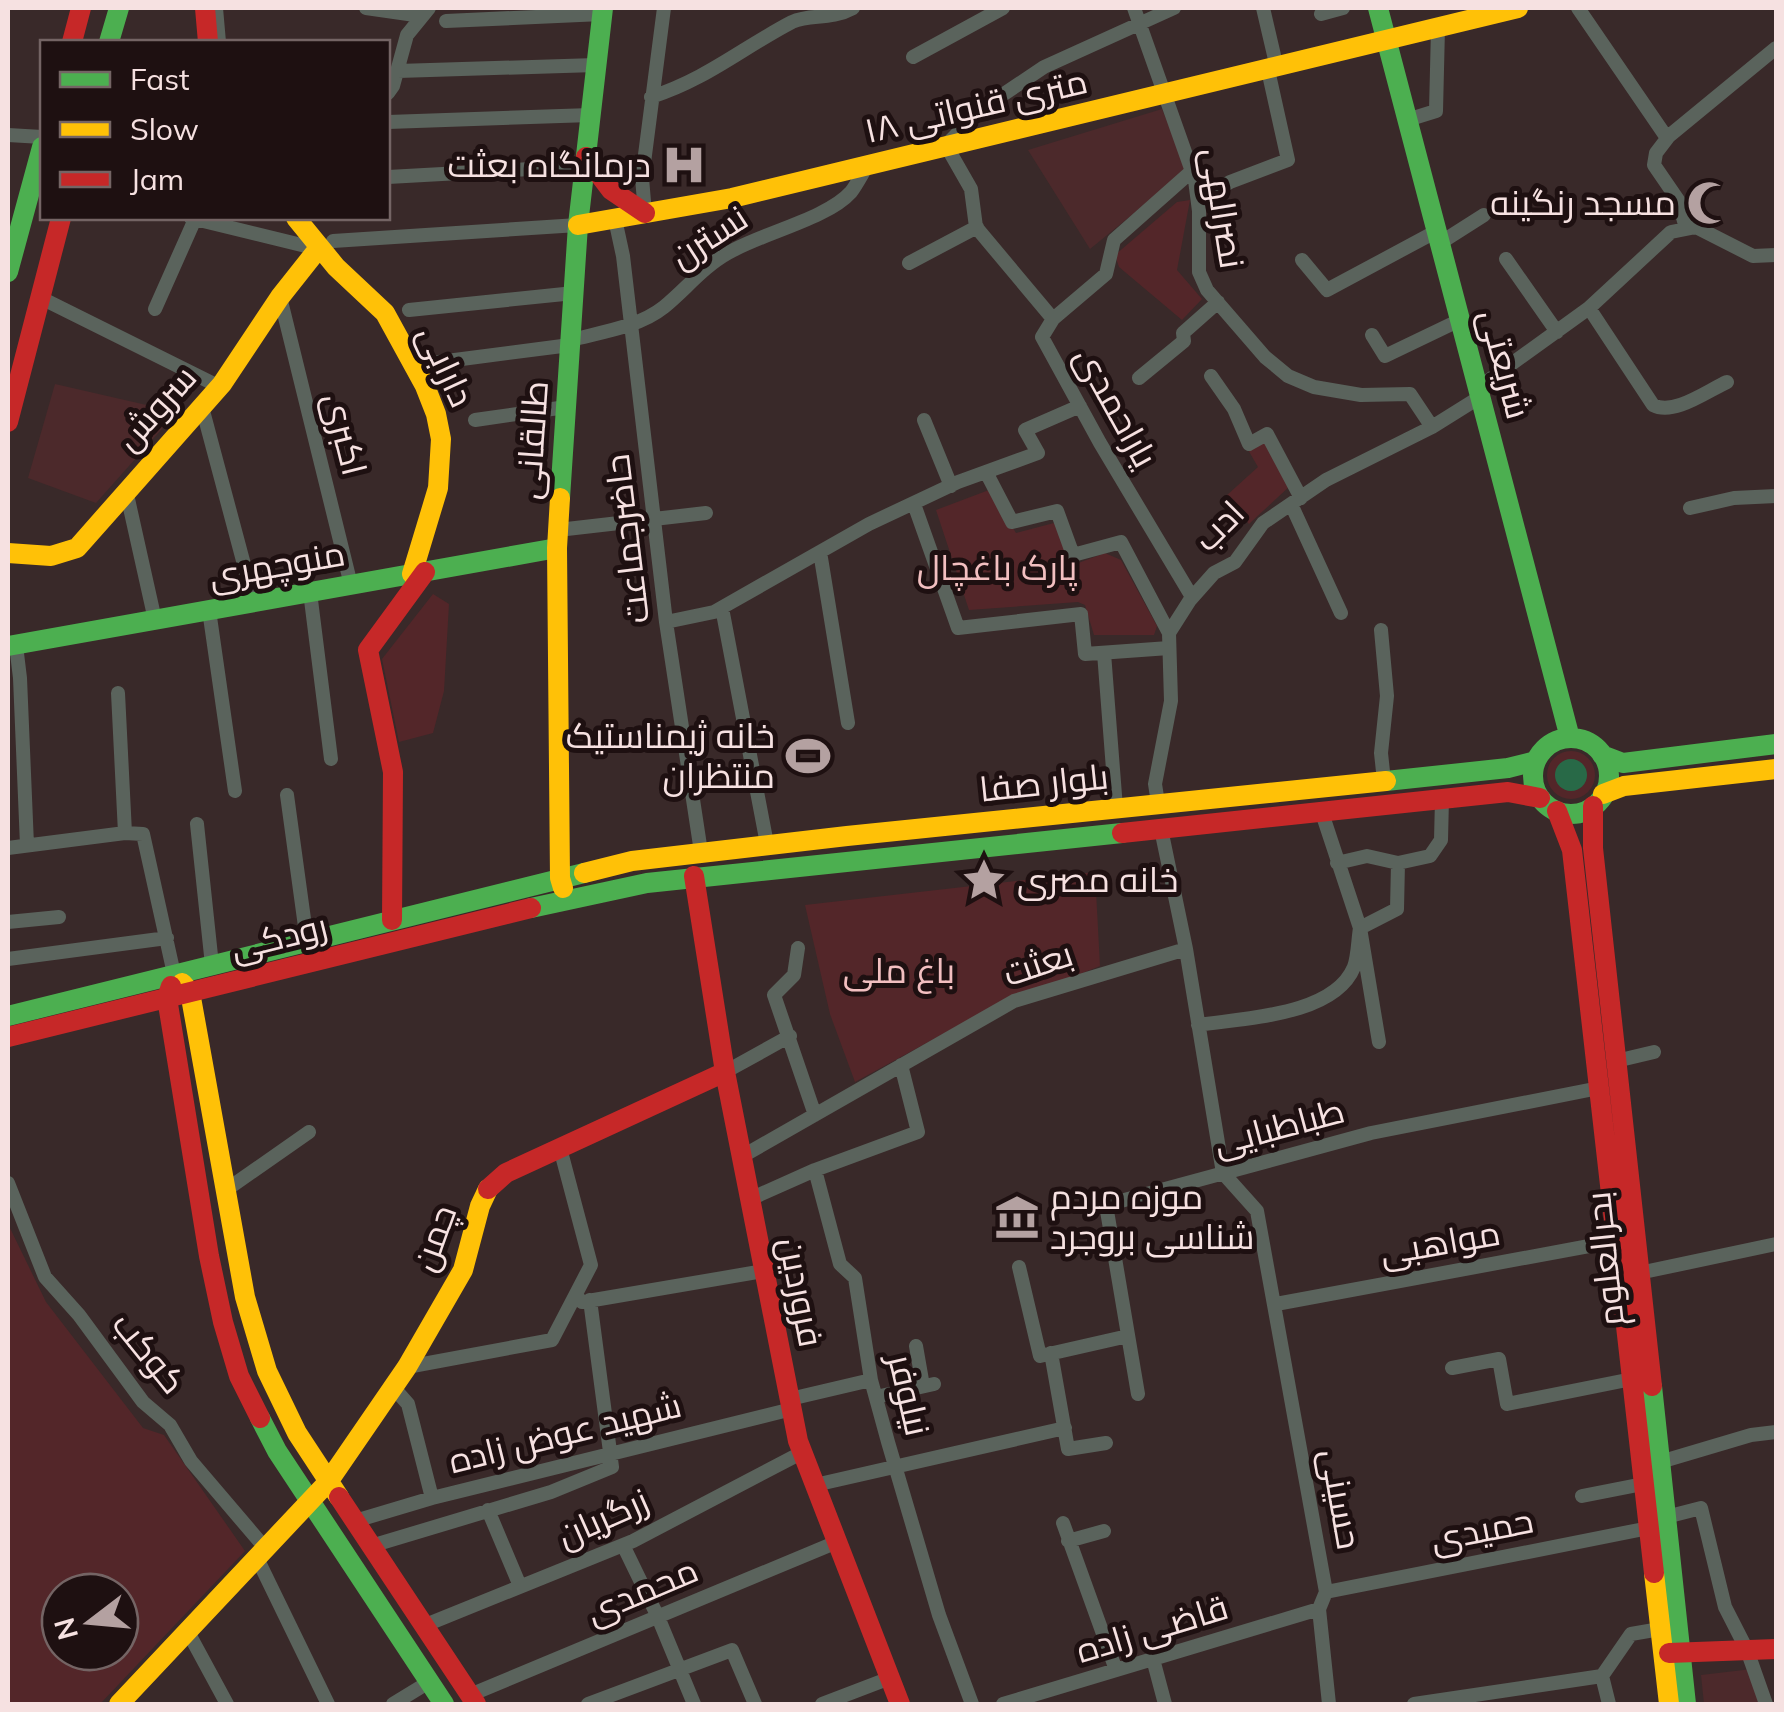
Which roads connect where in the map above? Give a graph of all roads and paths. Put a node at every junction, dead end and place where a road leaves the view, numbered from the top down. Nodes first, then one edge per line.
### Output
1 (119, 8) edge
2 (205, 8) edge
3 (216, 8) edge
4 (366, 8) edge
5 (664, 8) edge
6 (853, 8) edge
7 (1003, 8) edge
8 (1174, 8) edge
9 (1263, 8) edge
10 (1342, 8) edge
11 (1378, 8) edge
12 (1518, 8) edge
13 (1578, 8) edge
14 (603, 11) edge
15 (76, 12) edge
16 (426, 12) edge
17 (794, 13) edge
18 (1137, 14) edge
19 (1321, 14) dead end
20 (446, 21) dead end
21 (1438, 28) junction
22 (72, 40) edge
23 (110, 40) edge
24 (208, 40) edge
25 (219, 40) edge
26 (1386, 41) junction
27 (1775, 51) edge
28 (913, 57) dead end
29 (596, 65) junction
30 (1272, 69) junction
31 (398, 71) junction
32 (390, 89) edge
33 (1167, 94) junction
34 (652, 97) junction
35 (591, 115) junction
36 (1408, 120) junction
37 (390, 122) edge
38 (8, 135) edge
39 (40, 137) edge
40 (1667, 138) junction
41 (945, 147) junction
42 (40, 153) edge
43 (586, 162) junction
44 (867, 166) junction
45 (1193, 170) junction
46 (390, 176) edge
47 (1198, 200) junction
48 (644, 213) junction
49 (1484, 215) dead end
50 (615, 219) junction
51 (60, 220) edge
52 (192, 220) edge
53 (203, 220) edge
54 (298, 220) edge
55 (578, 225) junction
56 (977, 227) junction
57 (1686, 228) junction
58 (14, 231) edge
59 (1438, 237) junction
60 (326, 245) junction
61 (1776, 255) edge
62 (1506, 259) dead end
63 (1302, 260) dead end
64 (909, 263) dead end
65 (8, 272) edge
66 (574, 292) junction
67 (39, 297) junction
68 (280, 297) junction
69 (1218, 302) junction
70 (1590, 308) junction
71 (155, 309) dead end
72 (409, 310) dead end
73 (1052, 318) junction
74 (1460, 320) junction
75 (631, 324) junction
76 (1557, 332) junction
77 (1372, 335) dead end
78 (570, 342) junction
79 (439, 362) dead end
80 (1211, 376) dead end
81 (1140, 378) dead end
82 (1727, 382) dead end
83 (220, 387) junction
84 (1479, 393) junction
85 (202, 406) junction
86 (1080, 406) junction
87 (566, 407) junction
88 (475, 420) dead end
89 (924, 420) dead end
90 (8, 422) edge
91 (1432, 427) junction
92 (986, 472) junction
93 (951, 486) junction
94 (126, 490) junction
95 (1776, 496) edge
96 (1296, 501) junction
97 (914, 504) junction
98 (1690, 508) dead end
99 (706, 513) dead end
100 (654, 521) junction
101 (558, 539) junction
102 (820, 552) junction
103 (8, 553) edge
104 (419, 573) junction
105 (352, 585) junction
106 (310, 592) junction
107 (1192, 597) junction
108 (254, 602) junction
109 (722, 608) junction
110 (209, 610) junction
111 (1341, 614) dead end
112 (155, 620) junction
113 (666, 622) junction
114 (1382, 630) dead end
115 (1169, 640) junction
116 (12, 645) edge
117 (1104, 653) junction
118 (118, 693) dead end
119 (848, 724) dead end
120 (1570, 738) junction
121 (1776, 744) edge
122 (1602, 755) junction
123 (331, 759) dead end
124 (1536, 761) junction
125 (1776, 769) edge
126 (1384, 781) junction
127 (235, 791) dead end
128 (287, 795) dead end
129 (1243, 796) junction
130 (1442, 799) junction
131 (1598, 800) junction
132 (1158, 803) junction
133 (1549, 805) junction
134 (1116, 808) junction
135 (1322, 813) junction
136 (1246, 820) junction
137 (197, 824) dead end
138 (1161, 829) junction
139 (908, 830) junction
140 (125, 833) junction
141 (768, 844) junction
142 (27, 845) junction
143 (8, 848) edge
144 (702, 852) junction
145 (912, 854) junction
146 (1336, 863) junction
147 (1398, 864) junction
148 (694, 876) junction
149 (560, 878) junction
150 (566, 900) junction
151 (59, 917) dead end
152 (392, 920) junction
153 (8, 922) edge
154 (1360, 928) junction
155 (167, 938) junction
156 (307, 942) junction
157 (798, 948) dead end
158 (1186, 949) junction
159 (8, 959) edge
160 (174, 974) junction
161 (214, 975) junction
162 (190, 992) junction
163 (129, 997) junction
164 (167, 998) junction
165 (9, 1010) edge
166 (1198, 1025) junction
167 (790, 1036) junction
168 (8, 1037) edge
169 (1379, 1042) dead end
170 (1654, 1052) dead end
171 (1616, 1061) junction
172 (901, 1065) junction
173 (725, 1072) junction
174 (1599, 1088) junction
175 (814, 1115) junction
176 (309, 1132) dead end
177 (560, 1148) junction
178 (741, 1157) junction
179 (816, 1170) junction
180 (1223, 1173) junction
181 (8, 1184) edge
182 (226, 1190) junction
183 (750, 1199) junction
184 (1616, 1241) junction
185 (1776, 1244) edge
186 (1018, 1267) dead end
187 (764, 1271) junction
188 (1639, 1272) junction
189 (590, 1300) junction
190 (572, 1304) junction
191 (1276, 1304) junction
192 (1128, 1336) junction
193 (916, 1346) dead end
194 (1051, 1354) junction
195 (407, 1367) junction
196 (1452, 1368) dead end
197 (1632, 1379) junction
198 (872, 1380) junction
199 (393, 1387) junction
200 (1138, 1394) dead end
201 (876, 1397) junction
202 (791, 1404) junction
203 (1065, 1428) junction
204 (1776, 1432) edge
205 (1106, 1442) dead end
206 (612, 1452) junction
207 (802, 1452) junction
208 (1660, 1462) junction
209 (896, 1468) junction
210 (328, 1482) junction
211 (1643, 1484) junction
212 (816, 1485) junction
213 (1582, 1496) dead end
214 (432, 1498) junction
215 (310, 1502) junction
216 (488, 1510) junction
217 (355, 1521) junction
218 (1062, 1523) dead end
219 (1657, 1523) junction
220 (1104, 1531) dead end
221 (1068, 1541) junction
222 (837, 1542) junction
223 (623, 1545) junction
224 (371, 1546) junction
225 (262, 1553) junction
226 (520, 1586) junction
227 (1326, 1592) junction
228 (1319, 1610) junction
229 (658, 1617) junction
230 (423, 1626) junction
231 (1660, 1629) junction
232 (188, 1632) junction
233 (1776, 1649) edge
234 (1746, 1650) junction
235 (1672, 1653) junction
236 (1153, 1659) junction
237 (680, 1669) junction
238 (1116, 1670) junction
239 (1602, 1676) junction
240 (890, 1678) junction
241 (429, 1682) junction
242 (1052, 1698) edge
243 (473, 1700) edge
244 (119, 1704) edge
245 (227, 1704) edge
246 (328, 1704) edge
247 (393, 1704) edge
248 (444, 1704) edge
249 (588, 1704) edge
250 (694, 1704) edge
251 (755, 1704) edge
252 (822, 1704) edge
253 (900, 1704) edge
254 (972, 1704) edge
255 (1003, 1704) edge
256 (1165, 1704) edge
257 (1329, 1704) edge
258 (1414, 1704) edge
259 (1609, 1704) edge
260 (1669, 1704) edge
261 (1686, 1704) edge
262 (1766, 1704) edge

1 - 23 main road
2 - 24 main road
3 - 25 street
4 - 16 street
5 - 34 street
6 - 17 street
7 - 28 street
8 - 18 street
9 - 30 street
10 - 19 street
11 - 26 main road, شریعتی
12 - 21 main road, ۱۸ متری قنواتی
13 - 40 street
14 - 20 street
14 - 29 main road, طالقانی
15 - 22 main road
16 - 31 street
17 - 34 street
18 - 33 street, نصرالهی
18 - 41 street
21 - 26 main road, ۱۸ متری قنواتی
21 - 36 street
26 - 30 main road, ۱۸ متری قنواتی
26 - 36 main road, شریعتی
27 - 40 street
29 - 31 street
29 - 35 main road, طالقانی
30 - 33 main road, ۱۸ متری قنواتی
30 - 47 street
31 - 32 street
33 - 41 main road, ۱۸ متری قنواتی
33 - 45 street, نصرالهی
34 - 48 street
35 - 37 street
35 - 43 main road, طالقانی
36 - 59 main road, شریعتی
38 - 39 street
40 - 57 street
41 - 44 main road, ۱۸ متری قنواتی
41 - 56 street, یاراحمدی
42 - 58 main road
43 - 46 street
43 - 48 main road
43 - 55 main road, طالقانی
44 - 48 main road, ۱۸ متری قنواتی
44 - 75 street, نسترن
45 - 47 street, نصرالهی
45 - 73 street
47 - 69 street, نصرالهی
48 - 50 main road, ۱۸ متری قنواتی
49 - 59 street
50 - 55 main road, ۱۸ متری قنواتی
50 - 75 street, حاضرجماعت
51 - 67 main road
52 - 71 street
53 - 60 street
54 - 60 main road, دارابی
55 - 60 street
55 - 66 main road, طالقانی
56 - 64 street
56 - 73 street, یاراحمدی
57 - 61 street
57 - 70 street, ادب
58 - 65 main road
59 - 63 street
59 - 74 main road, شریعتی
60 - 68 main road, سروش
60 - 104 main road, دارابی
62 - 76 street
66 - 72 street
66 - 78 main road, طالقانی
67 - 83 street
67 - 90 main road
68 - 83 main road, سروش
68 - 105 street, اکبری
69 - 81 street
69 - 91 street, نصرالهی
70 - 76 street, ادب
70 - 82 street
73 - 86 street, یاراحمدی
74 - 77 street
74 - 84 main road, شریعتی
75 - 78 street, نسترن
75 - 100 street, حاضرجماعت
76 - 84 street, ادب
78 - 79 street, نسترن
78 - 87 main road, طالقانی
80 - 96 street
83 - 85 main road, سروش
84 - 91 street, ادب
84 - 120 main road, شریعتی
85 - 94 main road, سروش
85 - 108 street
86 - 92 street
86 - 107 street, یاراحمدی
87 - 88 street
87 - 101 main road, طالقانی
89 - 93 street
91 - 96 street, ادب
92 - 93 street
92 - 115 street
93 - 97 street
94 - 103 main road, سروش
94 - 112 street
95 - 98 street
96 - 107 street, ادب
96 - 111 street
97 - 102 street
97 - 117 street
99 - 100 street
100 - 101 street
100 - 113 street, حاضرجماعت
101 - 104 main road, منوچهری
101 - 149 main road, طالقانی
102 - 109 street
102 - 119 street
104 - 105 main road, منوچهری
104 - 152 main road, دارابی
105 - 106 main road, منوچهری
106 - 108 main road, منوچهری
106 - 123 street
107 - 115 street, ادب
108 - 110 main road, منوچهری
109 - 113 street
109 - 141 street
110 - 112 main road, منوچهری
110 - 127 street
112 - 116 main road, منوچهری
113 - 144 street, حاضرجماعت
114 - 126 street
115 - 117 street
115 - 132 street
116 - 142 street
117 - 134 street
118 - 140 street
120 - 122 main road
120 - 124 main road
121 - 122 main road
122 - 131 main road
124 - 126 main road, بلوار صفا
124 - 133 main road
125 - 131 main road
126 - 129 main road, بلوار صفا
128 - 156 street
129 - 132 main road, بلوار صفا
129 - 136 main road
130 - 133 main road, بلوار صفا
130 - 135 main road, بلوار صفا
130 - 147 street
131 - 133 main road
131 - 171 main road, بحرالعلوم
132 - 134 main road, بلوار صفا
132 - 138 main road
133 - 174 main road, بحرالعلوم
134 - 139 main road, بلوار صفا
135 - 136 main road, بلوار صفا
135 - 146 street
136 - 138 main road, بلوار صفا
137 - 161 street
138 - 145 main road, بلوار صفا
138 - 158 street
139 - 141 main road, بلوار صفا
139 - 145 main road
140 - 142 street
140 - 155 street
141 - 144 main road, بلوار صفا
142 - 143 street
144 - 149 main road, بلوار صفا
145 - 148 main road, بلوار صفا
146 - 147 street
146 - 154 street
147 - 154 street
148 - 150 main road, بلوار صفا
148 - 173 main road, فروردین
149 - 150 main road, طالقانی
149 - 152 main road, رودکی
150 - 161 main road, رودکی
151 - 153 street
152 - 156 main road, رودکی
154 - 166 street
154 - 169 street
155 - 159 street
155 - 160 street
156 - 161 main road, رودکی
157 - 167 street
158 - 166 street
158 - 172 street, بعثت
160 - 161 main road, رودکی
160 - 162 main road
160 - 163 main road, رودکی
160 - 164 main road
161 - 162 main road, رودکی
162 - 164 main road, رودکی
162 - 182 main road
163 - 164 main road, رودکی
163 - 165 main road, رودکی
163 - 168 main road, رودکی
164 - 215 main road
166 - 180 street
167 - 173 street
167 - 175 street
170 - 171 street
171 - 188 main road, بحرالعلوم
172 - 175 street, بعثت
172 - 179 street
173 - 177 main road, چمن
173 - 178 main road, فروردین
174 - 180 street, طباطبایی
174 - 184 main road, بحرالعلوم
175 - 178 street, بعثت
176 - 182 street
177 - 190 street
177 - 195 main road, چمن
178 - 183 main road, فروردین
179 - 183 street
179 - 198 street, نیلوفر
180 - 191 street, حسینی
180 - 192 street, طباطبایی
181 - 225 street, کوکب
182 - 210 main road
183 - 187 main road, فروردین
184 - 191 street, مواهبی
184 - 197 main road, بحرالعلوم
185 - 188 street
186 - 194 street
187 - 189 street
187 - 202 main road, فروردین
188 - 208 main road, بحرالعلوم
189 - 190 street
189 - 206 street
190 - 195 street
191 - 227 street, حسینی
192 - 194 street
192 - 200 street, طباطبایی
193 - 201 street
194 - 203 street
195 - 199 main road, چمن
196 - 197 street
197 - 211 main road, بحرالعلوم
198 - 201 street, نیلوفر
198 - 202 street, شهید عوض زاده
199 - 210 main road, چمن
199 - 214 street
201 - 209 street, نیلوفر
202 - 206 street, شهید عوض زاده
202 - 207 main road, فروردین
203 - 205 street
203 - 209 street
204 - 208 street
206 - 214 street, شهید عوض زاده
206 - 216 street
207 - 212 main road, فروردین
207 - 223 street, زرگریان
208 - 219 main road, بحرالعلوم
209 - 212 street
209 - 254 street, نیلوفر
210 - 215 main road, چمن
210 - 217 main road
211 - 213 street
211 - 219 main road, بحرالعلوم
212 - 222 main road, فروردین
214 - 217 street, شهید عوض زاده
215 - 225 main road, چمن
215 - 241 main road
216 - 224 street
216 - 226 street
217 - 224 main road
218 - 221 street
219 - 227 street, حمیدی
219 - 231 main road, بحرالعلوم
219 - 234 street, حمیدی
219 - 235 main road, بحرالعلوم
220 - 221 street
221 - 238 street
222 - 229 street, محمدی
222 - 240 main road, فروردین
223 - 226 street, زرگریان
223 - 229 street
224 - 230 main road
225 - 232 main road, چمن
225 - 246 street, کوکب
226 - 230 street, زرگریان
227 - 228 street, حسینی
228 - 236 street, قاضی زاده
228 - 257 street, حسینی
229 - 237 street
229 - 243 street, محمدی
230 - 243 main road
231 - 235 main road, بحرالعلوم
231 - 239 street
232 - 244 main road, چمن
232 - 245 street
233 - 234 main road
234 - 235 main road
234 - 262 street
235 - 260 main road, بحرالعلوم
235 - 261 main road, بحرالعلوم
236 - 238 street, قاضی زاده
236 - 256 street
237 - 249 street
237 - 250 street
237 - 251 street
238 - 242 street, قاضی زاده
239 - 258 street
239 - 259 street
240 - 252 street
240 - 253 main road, فروردین
241 - 247 street
241 - 248 main road
242 - 255 street, قاضی زاده

